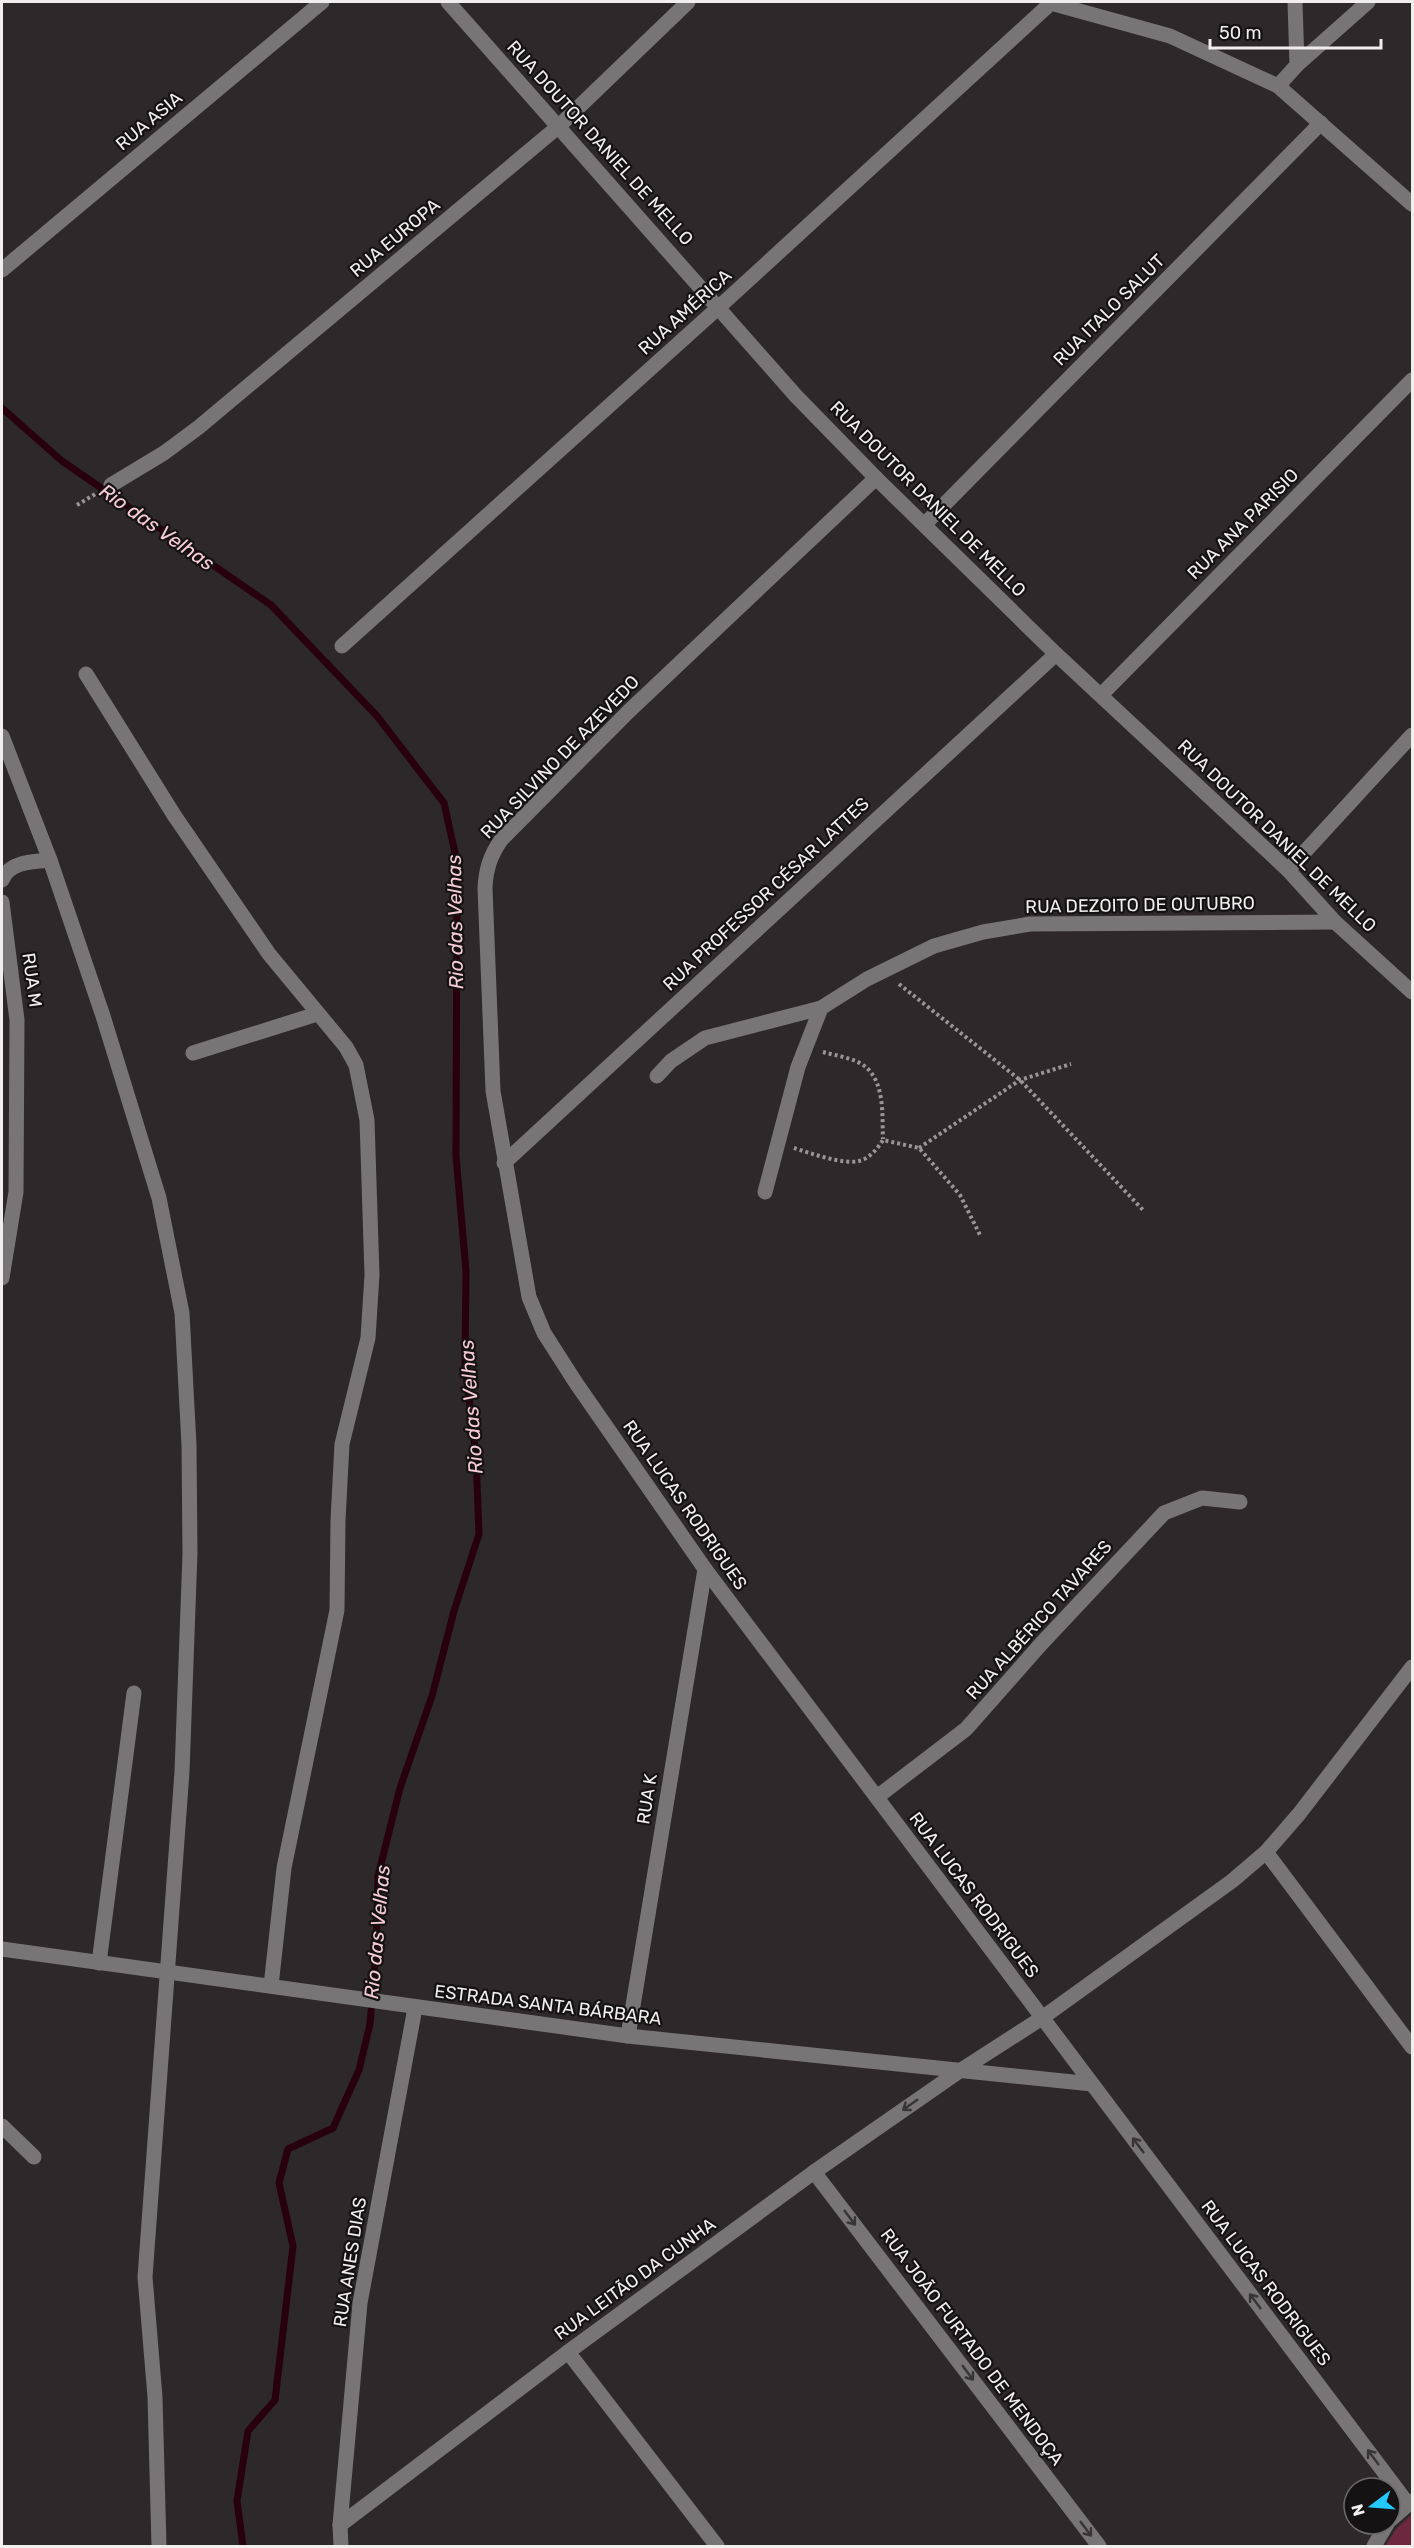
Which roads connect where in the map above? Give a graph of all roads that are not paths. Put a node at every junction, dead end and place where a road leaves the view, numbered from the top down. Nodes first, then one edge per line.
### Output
1 (322, 2) edge
2 (448, 2) edge
3 (688, 2) edge
4 (1049, 2) edge
5 (1294, 2) edge
6 (1367, 2) edge
7 (1298, 65) junction
8 (1278, 86) junction
9 (1321, 123) junction
10 (559, 126) junction
11 (1413, 204) edge
12 (2, 270) edge
13 (719, 307) junction
14 (1413, 380) edge
15 (876, 478) junction
16 (111, 485) dead end
17 (925, 524) junction
18 (342, 646) dead end
19 (1056, 654) junction
20 (86, 674) dead end
21 (1102, 694) junction
22 (1413, 735) edge
23 (2, 736) edge
24 (50, 860) junction
25 (1288, 870) junction
26 (2, 880) edge
27 (2, 902) edge
28 (1335, 922) junction
29 (1413, 992) edge
30 (821, 1008) junction
31 (317, 1014) junction
32 (193, 1053) dead end
33 (657, 1076) dead end
34 (504, 1163) junction
35 (765, 1192) dead end
36 (2, 1278) edge
37 (529, 1297) joint
38 (1240, 1502) dead end
39 (705, 1569) junction
40 (1413, 1667) edge
41 (134, 1693) dead end
42 (877, 1797) junction
43 (1266, 1852) junction
44 (2, 1949) edge
45 (99, 1963) junction
46 (166, 1970) junction
47 (271, 1986) junction
48 (409, 2007) junction
49 (1042, 2018) junction
50 (628, 2036) junction
51 (1413, 2047) edge
52 (958, 2072) junction
53 (1092, 2084) junction
54 (2, 2126) edge
55 (34, 2157) dead end
56 (814, 2172) junction
57 (568, 2352) junction
58 (1410, 2502) edge
59 (340, 2525) junction
60 (159, 2547) edge
61 (341, 2547) edge
62 (717, 2547) edge
63 (1099, 2547) edge

1 - 12 street, RUA ASIA
2 - 10 street, RUA DOUTOR DANIEL DE MELLO
3 - 10 street, RUA EUROPA
4 - 8 street
4 - 13 street, RUA AMÉRICA
5 - 7 street
6 - 7 street
7 - 8 street
8 - 9 street
9 - 11 street
9 - 17 street, RUA ITALO SALUT
10 - 13 street, RUA DOUTOR DANIEL DE MELLO
10 - 16 street, RUA EUROPA
13 - 15 street, RUA DOUTOR DANIEL DE MELLO
13 - 18 street, RUA AMÉRICA
14 - 21 street, RUA ANA PARISIO
15 - 17 street, RUA DOUTOR DANIEL DE MELLO
15 - 34 street, RUA SILVINO DE AZEVEDO
17 - 19 street, RUA DOUTOR DANIEL DE MELLO
19 - 21 street, RUA DOUTOR DANIEL DE MELLO
19 - 34 street, RUA PROFESSOR CÉSAR LATTES
20 - 31 street
21 - 25 street, RUA DOUTOR DANIEL DE MELLO
22 - 25 street
23 - 24 street
24 - 26 street
24 - 46 street
25 - 28 street, RUA DOUTOR DANIEL DE MELLO
27 - 36 street, RUA M
28 - 29 street, RUA DOUTOR DANIEL DE MELLO
28 - 30 street, RUA DEZOITO DE OUTUBRO
30 - 33 street, RUA DEZOITO DE OUTUBRO
30 - 35 street
31 - 32 street
31 - 47 street
34 - 37 street, RUA SILVINO DE AZEVEDO
37 - 39 street, RUA LUCAS RODRIGUES
38 - 42 street, RUA ALBÉRICO TAVARES
39 - 42 street, RUA LUCAS RODRIGUES
39 - 50 street, RUA K
40 - 43 street, RUA LEITÃO DA CUNHA
41 - 45 street
42 - 49 street, RUA LUCAS RODRIGUES
43 - 49 street, RUA LEITÃO DA CUNHA
43 - 51 street
44 - 45 street, ESTRADA SANTA BÁRBARA
45 - 46 street, ESTRADA SANTA BÁRBARA
46 - 47 street, ESTRADA SANTA BÁRBARA
46 - 60 street
47 - 48 street, ESTRADA SANTA BÁRBARA
48 - 50 street, ESTRADA SANTA BÁRBARA
48 - 59 street, RUA ANES DIAS
49 - 52 street, RUA LEITÃO DA CUNHA
49 - 53 street, RUA LUCAS RODRIGUES
50 - 52 street, ESTRADA SANTA BÁRBARA
52 - 53 street, ESTRADA SANTA BÁRBARA
52 -> 56 street, RUA LEITÃO DA CUNHA
58 -> 53 street, RUA LUCAS RODRIGUES
54 - 55 street
56 - 57 street, RUA LEITÃO DA CUNHA
56 -> 63 street, RUA JOÃO FURTADO DE MENDOÇA
57 - 59 street, RUA LEITÃO DA CUNHA
57 - 62 street
59 - 61 street, RUA ANES DIAS

